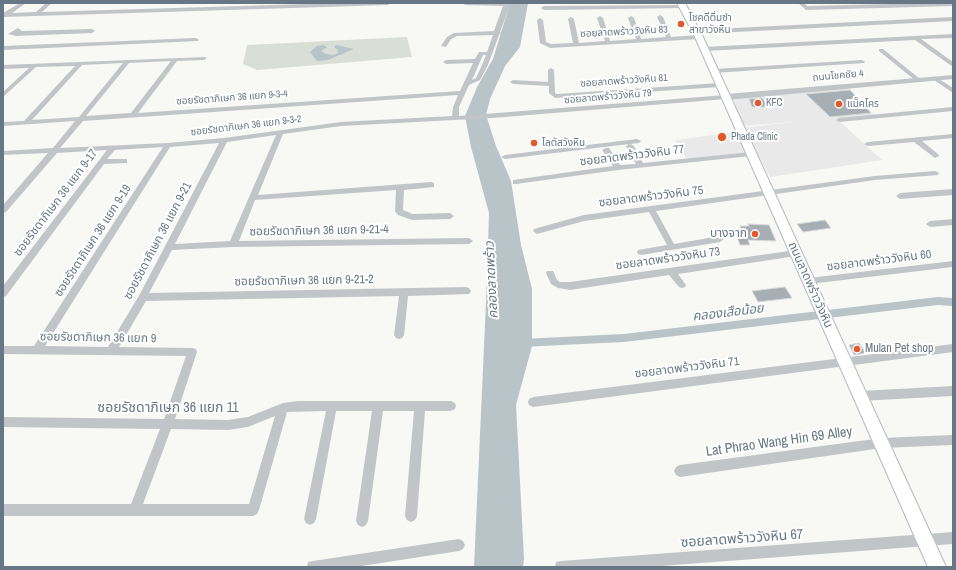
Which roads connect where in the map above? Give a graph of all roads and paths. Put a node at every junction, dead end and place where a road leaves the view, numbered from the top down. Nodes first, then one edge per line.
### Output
1 (23, 3) edge
2 (49, 3) edge
3 (388, 3) edge
4 (466, 3) edge
5 (801, 3) edge
6 (320, 4) edge
7 (495, 4) edge
8 (507, 4) edge
9 (953, 4) edge
10 (683, 7) edge
11 (544, 8) dead end
12 (651, 10) dead end
13 (5, 14) edge
14 (37, 14) junction
15 (660, 17) dead end
16 (600, 18) dead end
17 (631, 18) dead end
18 (571, 19) dead end
19 (953, 19) edge
20 (540, 20) dead end
21 (92, 31) dead end
22 (4, 32) edge
23 (14, 33) junction
24 (498, 33) junction
25 (697, 34) junction
26 (953, 36) edge
27 (916, 38) junction
28 (669, 39) junction
29 (196, 40) dead end
30 (639, 40) junction
31 (184, 41) junction
32 (150, 42) junction
33 (608, 42) junction
34 (576, 44) junction
35 (3, 45) edge
36 (444, 46) dead end
37 (180, 47) dead end
38 (3, 48) edge
39 (146, 49) dead end
40 (704, 49) junction
41 (881, 50) dead end
42 (490, 54) junction
43 (204, 58) dead end
44 (175, 60) junction
45 (478, 61) junction
46 (127, 62) junction
47 (446, 62) dead end
48 (862, 62) dead end
49 (80, 64) junction
50 (953, 65) edge
51 (34, 66) junction
52 (3, 67) edge
53 (551, 70) dead end
54 (714, 71) junction
55 (953, 77) edge
56 (936, 79) junction
57 (918, 80) junction
58 (513, 82) dead end
59 (467, 84) junction
60 (551, 84) junction
61 (720, 84) junction
62 (953, 91) edge
63 (462, 93) junction
64 (3, 95) edge
65 (726, 97) junction
66 (953, 109) edge
67 (133, 115) junction
68 (492, 116) joint
69 (455, 118) junction
70 (81, 119) junction
71 (839, 120) dead end
72 (26, 122) junction
73 (3, 124) edge
74 (280, 133) junction
75 (953, 136) edge
76 (915, 139) junction
77 (224, 140) junction
78 (637, 141) dead end
79 (868, 144) dead end
80 (168, 145) junction
81 (630, 146) dead end
82 (113, 147) junction
83 (55, 150) junction
84 (606, 150) dead end
85 (3, 153) edge
86 (751, 154) junction
87 (505, 156) dead end
88 (935, 156) dead end
89 (124, 161) dead end
90 (102, 162) junction
91 (641, 166) junction
92 (618, 168) junction
93 (934, 173) dead end
94 (516, 182) dead end
95 (431, 185) dead end
96 (400, 187) junction
97 (953, 192) edge
98 (769, 194) junction
99 (900, 196) dead end
100 (252, 198) junction
101 (3, 210) edge
102 (652, 210) junction
103 (450, 216) dead end
104 (953, 222) edge
105 (930, 224) dead end
106 (537, 231) dead end
107 (720, 239) dead end
108 (469, 241) dead end
109 (233, 244) junction
110 (169, 247) junction
111 (672, 247) junction
112 (641, 252) dead end
113 (796, 253) junction
114 (953, 264) edge
115 (671, 271) junction
116 (550, 273) dead end
117 (809, 281) junction
118 (682, 285) dead end
119 (466, 291) dead end
120 (404, 292) junction
121 (3, 293) edge
122 (143, 297) junction
123 (399, 335) dead end
124 (953, 348) edge
125 (3, 350) edge
126 (37, 350) junction
127 (111, 351) junction
128 (844, 360) junction
129 (953, 391) edge
130 (860, 396) junction
131 (533, 402) dead end
132 (332, 406) junction
133 (378, 406) junction
134 (420, 406) junction
135 (451, 406) dead end
136 (283, 408) junction
137 (3, 422) edge
138 (168, 424) junction
139 (953, 440) edge
140 (882, 443) junction
141 (680, 471) dead end
142 (3, 510) edge
143 (135, 510) junction
144 (411, 516) dead end
145 (310, 519) dead end
146 (362, 521) dead end
147 (953, 538) edge
148 (926, 541) junction
149 (459, 545) dead end
150 (313, 567) edge
151 (561, 567) edge
152 (938, 567) edge

1 - 13 street
2 - 14 street
3 - 6 street
4 - 7 street
5 - 9 street
6 - 14 street
7 - 8 street
8 - 24 street
10 - 11 street
10 - 12 street
10 - 25 main road, ถนนลาดพร้าววังหิน
13 - 14 street
15 - 28 street
16 - 33 street
17 - 30 street
18 - 34 street
19 - 25 street, ซอยลาดพร้าววังหิน 83
20 - 34 street, ซอยลาดพร้าววังหิน 83
21 - 23 street
22 - 23 street
23 - 35 street
24 - 36 street
24 - 42 street
25 - 28 street, ซอยลาดพร้าววังหิน 83
25 - 40 main road, ถนนลาดพร้าววังหิน
26 - 27 street
27 - 40 street
27 - 50 street
28 - 30 street, ซอยลาดพร้าววังหิน 83
29 - 31 street
30 - 33 street, ซอยลาดพร้าววังหิน 83
31 - 32 street
31 - 37 street
32 - 38 street
32 - 39 street
33 - 34 street, ซอยลาดพร้าววังหิน 83
40 - 54 main road, ถนนลาดพร้าววังหิน
41 - 57 street
42 - 45 street
42 - 59 street
43 - 44 street
44 - 46 street
44 - 67 street
45 - 47 street
45 - 59 street
46 - 49 street
46 - 70 street
48 - 54 street
49 - 51 street
49 - 72 street
51 - 52 street
51 - 64 street
53 - 60 street
54 - 61 main road, ถนนลาดพร้าววังหิน
55 - 56 street, ถนนโชคชัย 4
56 - 57 street, ถนนโชคชัย 4
56 - 62 street
57 - 65 street, ถนนโชคชัย 4
58 - 60 street
59 - 63 street
60 - 61 street, ซอยลาดพร้าววังหิน 81
61 - 65 main road, ถนนลาดพร้าววังหิน
63 - 67 street, ซอยรัชดาภิเษก 36 แยก 9-3-4
63 - 69 street
65 - 68 street, ซอยลาดพร้าววังหิน 79
65 - 86 main road, ถนนลาดพร้าววังหิน
66 - 71 street
67 - 70 street, ซอยรัชดาภิเษก 36 แยก 9-3-4
68 - 69 street, ซอยรัชดาภิเษก 36 แยก 9-3-2
69 - 74 street, ซอยรัชดาภิเษก 36 แยก 9-3-2
70 - 72 street, ซอยรัชดาภิเษก 36 แยก 9-3-4
70 - 83 street
72 - 73 street, ซอยรัชดาภิเษก 36 แยก 9-3-4
74 - 77 street, ซอยรัชดาภิเษก 36 แยก 9-3-2
74 - 100 street
75 - 76 street
76 - 79 street
76 - 88 street
77 - 80 street, ซอยรัชดาภิเษก 36 แยก 9-3-2
77 - 110 street, ซอยรัชดาภิเษก 36 แยก 9-21
78 - 87 street
80 - 82 street, ซอยรัชดาภิเษก 36 แยก 9-3-2
80 - 126 street, ซอยรัชดาภิเษก 36 แยก 9-19
81 - 91 street
82 - 83 street, ซอยรัชดาภิเษก 36 แยก 9-3-2
82 - 90 street, ซอยรัชดาภิเษก 36 แยก 9-17
83 - 85 street, ซอยรัชดาภิเษก 36 แยก 9-3-2
83 - 101 street
84 - 92 street
86 - 91 street, ซอยลาดพร้าววังหิน 77
86 - 98 main road, ถนนลาดพร้าววังหิน
89 - 90 street
90 - 121 street, ซอยรัชดาภิเษก 36 แยก 9-17
91 - 92 street, ซอยลาดพร้าววังหิน 77
92 - 94 street, ซอยลาดพร้าววังหิน 77
93 - 98 street, ซอยลาดพร้าววังหิน 75
95 - 96 street
96 - 100 street
96 - 103 street
97 - 99 street
98 - 102 street, ซอยลาดพร้าววังหิน 75
98 - 113 main road, ถนนลาดพร้าววังหิน
100 - 109 street
102 - 106 street, ซอยลาดพร้าววังหิน 75
102 - 111 street
104 - 105 street
107 - 111 street
108 - 109 street, ซอยรัชดาภิเษก 36 แยก 9-21-4
109 - 110 street, ซอยรัชดาภิเษก 36 แยก 9-21-4
110 - 122 street, ซอยรัชดาภิเษก 36 แยก 9-21
111 - 112 street
113 - 115 street, ซอยลาดพร้าววังหิน 73
113 - 117 main road, ถนนลาดพร้าววังหิน
114 - 117 street, ซอยลาดพร้าววังหิน 60
115 - 116 street, ซอยลาดพร้าววังหิน 73
115 - 118 street
117 - 128 main road, ถนนลาดพร้าววังหิน
119 - 120 street, ซอยรัชดาภิเษก 36 แยก 9-21-2
120 - 122 street, ซอยรัชดาภิเษก 36 แยก 9-21-2
120 - 123 street
122 - 127 street, ซอยรัชดาภิเษก 36 แยก 9-21
124 - 128 street, ซอยลาดพร้าววังหิน 71
125 - 126 street, ซอยรัชดาภิเษก 36 แยก 9
126 - 127 street, ซอยรัชดาภิเษก 36 แยก 9
127 - 138 street, ซอยรัชดาภิเษก 36 แยก 9
128 - 130 main road, ถนนลาดพร้าววังหิน
128 - 131 street, ซอยลาดพร้าววังหิน 71
129 - 130 street
130 - 140 main road, ถนนลาดพร้าววังหิน
132 - 133 street, ซอยรัชดาภิเษก 36 แยก 11
132 - 136 street, ซอยรัชดาภิเษก 36 แยก 11
132 - 145 street
133 - 134 street, ซอยรัชดาภิเษก 36 แยก 11
133 - 146 street
134 - 135 street, ซอยรัชดาภิเษก 36 แยก 11
134 - 144 street
136 - 138 street, ซอยรัชดาภิเษก 36 แยก 11
136 - 143 street
137 - 138 street, ซอยรัชดาภิเษก 36 แยก 11
138 - 143 street
139 - 140 street, Lat Phrao Wang Hin 69 Alley
140 - 141 street, Lat Phrao Wang Hin 69 Alley
140 - 148 main road, ถนนลาดพร้าววังหิน
142 - 143 street
147 - 148 street, ซอยลาดพร้าววังหิน 67
148 - 151 street, ซอยลาดพร้าววังหิน 67
148 - 152 main road, ถนนลาดพร้าววังหิน
149 - 150 street

